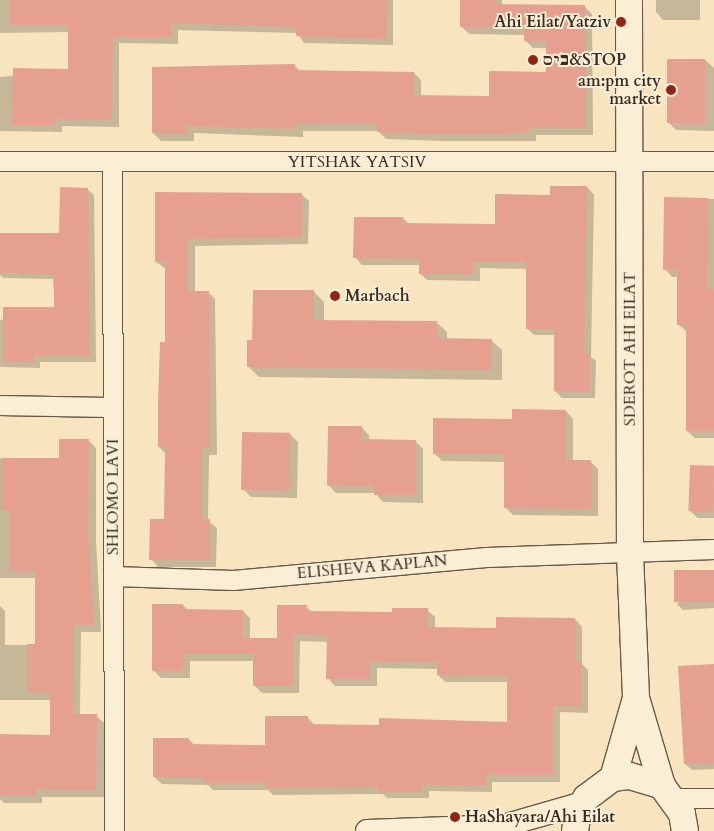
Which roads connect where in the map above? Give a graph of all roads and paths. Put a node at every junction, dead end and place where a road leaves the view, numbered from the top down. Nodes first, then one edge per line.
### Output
1 (629, 0) edge
2 (0, 160) edge
3 (630, 161) junction
4 (714, 161) edge
5 (112, 163) junction
6 (0, 405) edge
7 (113, 407) junction
8 (714, 549) edge
9 (630, 554) junction
10 (113, 576) junction
11 (636, 698) junction
12 (614, 778) junction
13 (668, 792) junction
14 (714, 798) edge
15 (583, 803) junction
16 (512, 829) edge
17 (114, 831) edge
18 (368, 831) edge
19 (575, 831) edge
20 (685, 831) edge

1 - 3 main road, SDEROT AHI EILAT
2 - 5 street, YITSHAK YATSIV
3 - 4 street, YITSHAK YATSIV
3 - 5 street, YITSHAK YATSIV
3 - 9 main road, SDEROT AHI EILAT
5 - 7 street, SHLOMO LAVI
6 - 7 street
7 - 10 street, SHLOMO LAVI
8 - 9 street, ELISHEVA KAPLAN
9 - 10 street, ELISHEVA KAPLAN
9 - 11 main road, SDEROT AHI EILAT
10 - 17 street, SHLOMO LAVI
11 - 12 main road, SDEROT AHI EILAT
11 - 13 main road, SDEROT AHI EILAT
12 - 13 main road
12 - 15 main road
13 - 14 street
13 - 20 main road, SDEROT AHI EILAT
15 - 16 street
15 - 19 main road
16 - 18 street

